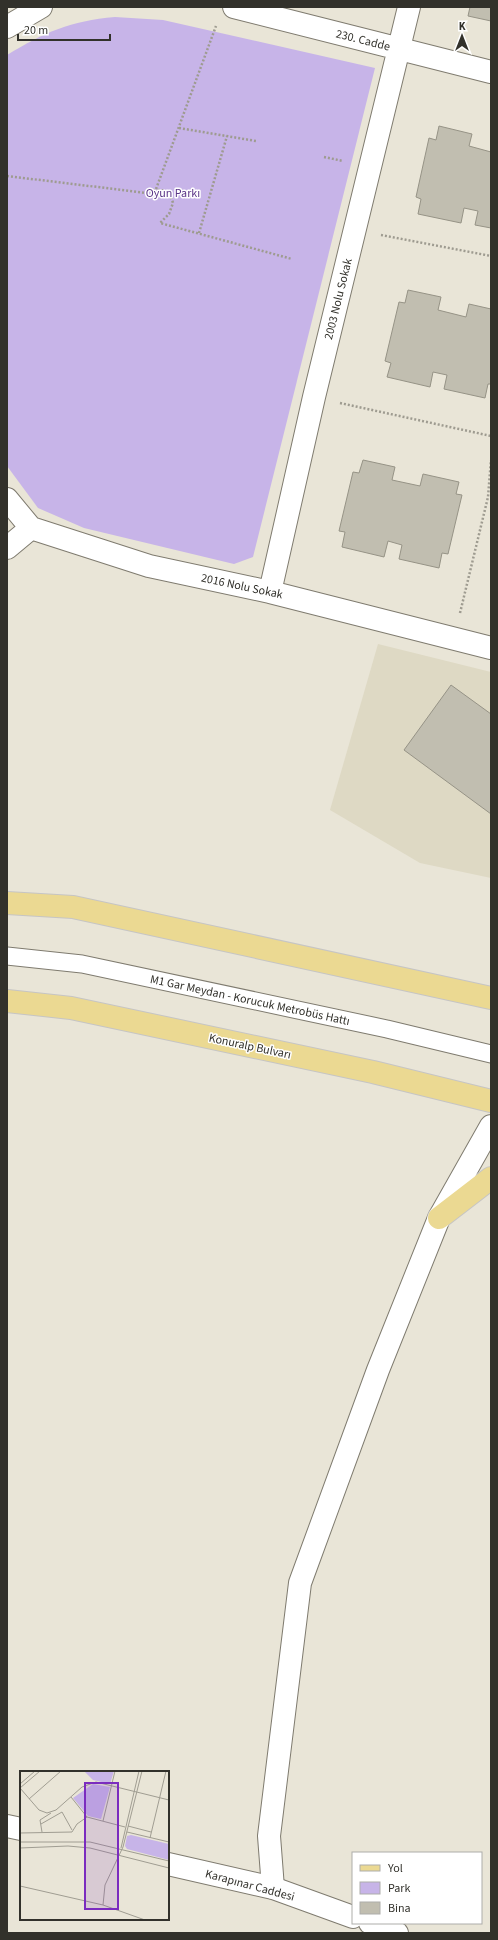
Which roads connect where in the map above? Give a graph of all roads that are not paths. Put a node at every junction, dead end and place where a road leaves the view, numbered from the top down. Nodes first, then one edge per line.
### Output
1 (41, 7) edge
2 (234, 7) edge
3 (409, 7) edge
4 (7, 27) edge
5 (398, 49) junction
6 (491, 72) edge
7 (7, 499) edge
8 (30, 528) junction
9 (7, 548) edge
10 (270, 592) junction
11 (491, 648) edge
12 (7, 903) edge
13 (7, 956) edge
14 (491, 998) edge
15 (7, 1001) edge
16 (491, 1054) edge
17 (491, 1101) edge
18 (491, 1126) edge
19 (491, 1178) edge
20 (439, 1218) junction
21 (7, 1826) edge
22 (20, 1829) edge
23 (169, 1864) edge
24 (273, 1888) junction
25 (352, 1917) edge
26 (373, 1924) edge
27 (397, 1933) edge

1 - 4 street
2 - 5 street, 230. Cadde
3 - 5 street, 2003 Nolu Sokak
5 - 6 street, 230. Cadde
5 - 10 street, 2003 Nolu Sokak
7 - 8 street
8 - 9 street
8 - 10 street, 2016 Nolu Sokak
10 - 11 street, 2016 Nolu Sokak
12 - 14 main road
13 - 16 lane, M1 Gar Meydan - Korucuk Metrobüs Hattı
15 - 17 main road, Konuralp Bulvarı
18 - 20 street
19 - 20 main road
20 - 24 street
21 - 22 street
23 - 24 street, Karapınar Caddesi
24 - 25 street, Karapınar Caddesi
26 - 27 street

